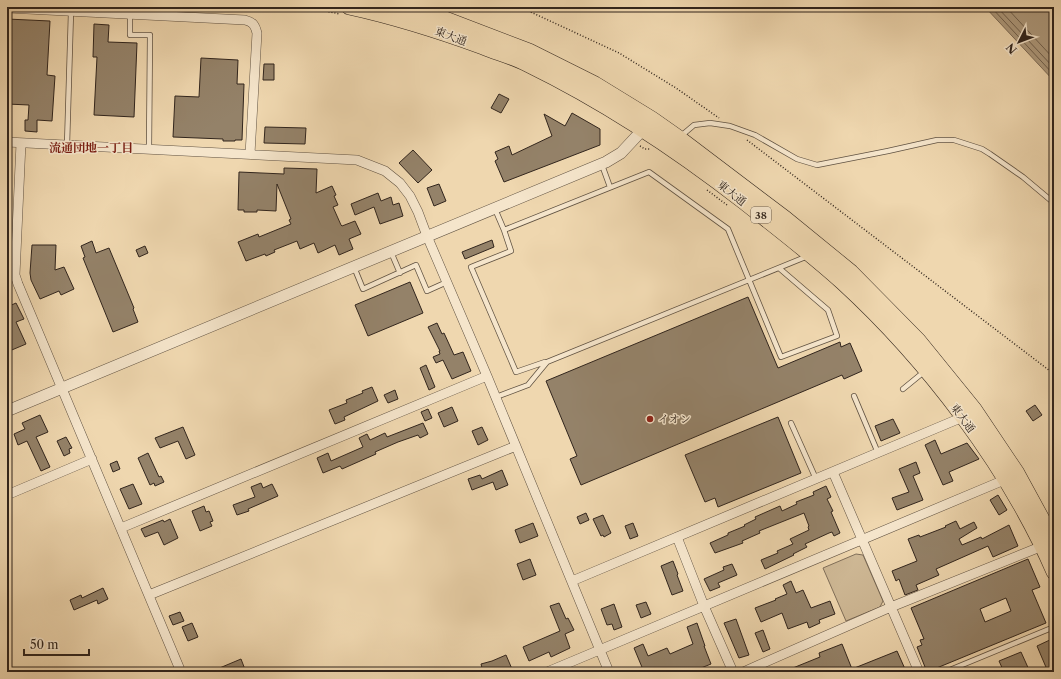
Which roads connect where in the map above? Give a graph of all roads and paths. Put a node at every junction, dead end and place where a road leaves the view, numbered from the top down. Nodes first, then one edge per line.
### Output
1 (305, 7) edge
2 (404, 7) edge
3 (520, 7) edge
4 (7, 8) edge
5 (345, 11) edge
6 (71, 12) junction
7 (130, 14) junction
8 (648, 124) junction
9 (730, 126) junction
10 (679, 138) junction
11 (7, 142) edge
12 (633, 142) junction
13 (21, 143) junction
14 (67, 145) junction
15 (656, 148) dead end
16 (149, 149) junction
17 (250, 154) junction
18 (602, 164) junction
19 (610, 187) junction
20 (705, 189) dead end
21 (1054, 202) edge
22 (727, 205) dead end
23 (494, 208) junction
24 (504, 230) junction
25 (427, 236) junction
26 (390, 251) junction
27 (810, 255) junction
28 (353, 267) junction
29 (779, 268) junction
30 (400, 272) junction
31 (11, 275) edge
32 (749, 281) junction
33 (447, 282) junction
34 (547, 362) junction
35 (925, 370) junction
36 (1054, 374) edge
37 (487, 376) junction
38 (62, 388) junction
39 (903, 389) dead end
40 (854, 396) dead end
41 (496, 397) junction
42 (7, 411) edge
43 (968, 413) junction
44 (791, 423) dead end
45 (516, 446) junction
46 (878, 453) junction
47 (92, 459) junction
48 (834, 472) junction
49 (1011, 477) junction
50 (816, 479) junction
51 (7, 495) edge
52 (121, 528) junction
53 (677, 537) junction
54 (863, 540) junction
55 (1050, 542) edge
56 (1054, 572) edge
57 (572, 581) junction
58 (149, 595) junction
59 (704, 606) junction
60 (891, 607) junction
61 (1054, 627) edge
62 (600, 650) junction
63 (181, 672) edge
64 (547, 672) edge
65 (609, 672) edge
66 (733, 672) edge
67 (743, 672) edge
68 (919, 672) edge
69 (945, 672) edge

1 - 5 path
2 - 8 highway, 東大通 / 38
3 - 9 path
4 - 6 street
5 - 8 highway, 東大通 / 38
6 - 7 street
6 - 14 lane
7 - 16 lane
7 - 17 street
8 - 10 highway, 東大通 / 38
8 - 12 street
8 - 27 highway, 東大通 / 38
9 - 10 lane
9 - 21 lane
9 - 36 path
10 - 43 highway, 東大通 / 38
11 - 13 street
12 - 15 path
12 - 18 street
13 - 14 street
13 - 31 street
14 - 16 street
16 - 17 street
17 - 25 street
18 - 19 lane
18 - 23 street
19 - 24 lane
19 - 32 lane
20 - 22 path
23 - 24 lane
23 - 25 street
24 - 34 lane
25 - 26 street
25 - 33 street
26 - 28 street
26 - 30 lane
27 - 29 lane
27 - 35 highway, 東大通 / 38
28 - 30 lane
28 - 38 street
29 - 32 lane
29 - 32 lane
30 - 33 lane
31 - 38 street
32 - 34 lane
33 - 37 street
34 - 41 lane
35 - 39 lane
35 - 43 highway, 東大通 / 38
37 - 41 street
37 - 52 street
38 - 42 street
38 - 47 street
40 - 46 lane
41 - 45 street
43 - 46 street
43 - 49 highway, 東大通 / 38
44 - 50 lane
45 - 57 street
45 - 58 street
46 - 48 street
47 - 51 street
47 - 52 street
48 - 50 street
48 - 54 street
49 - 54 street
49 - 55 highway, 東大通 / 38
50 - 53 street
52 - 58 street
53 - 57 street
53 - 59 street
54 - 59 street
54 - 60 street
55 - 56 highway, 東大通 / 38
55 - 60 street
57 - 62 street
58 - 63 street
59 - 62 street
59 - 66 street
60 - 67 street
60 - 68 street
61 - 69 lane
62 - 64 street
62 - 65 street

